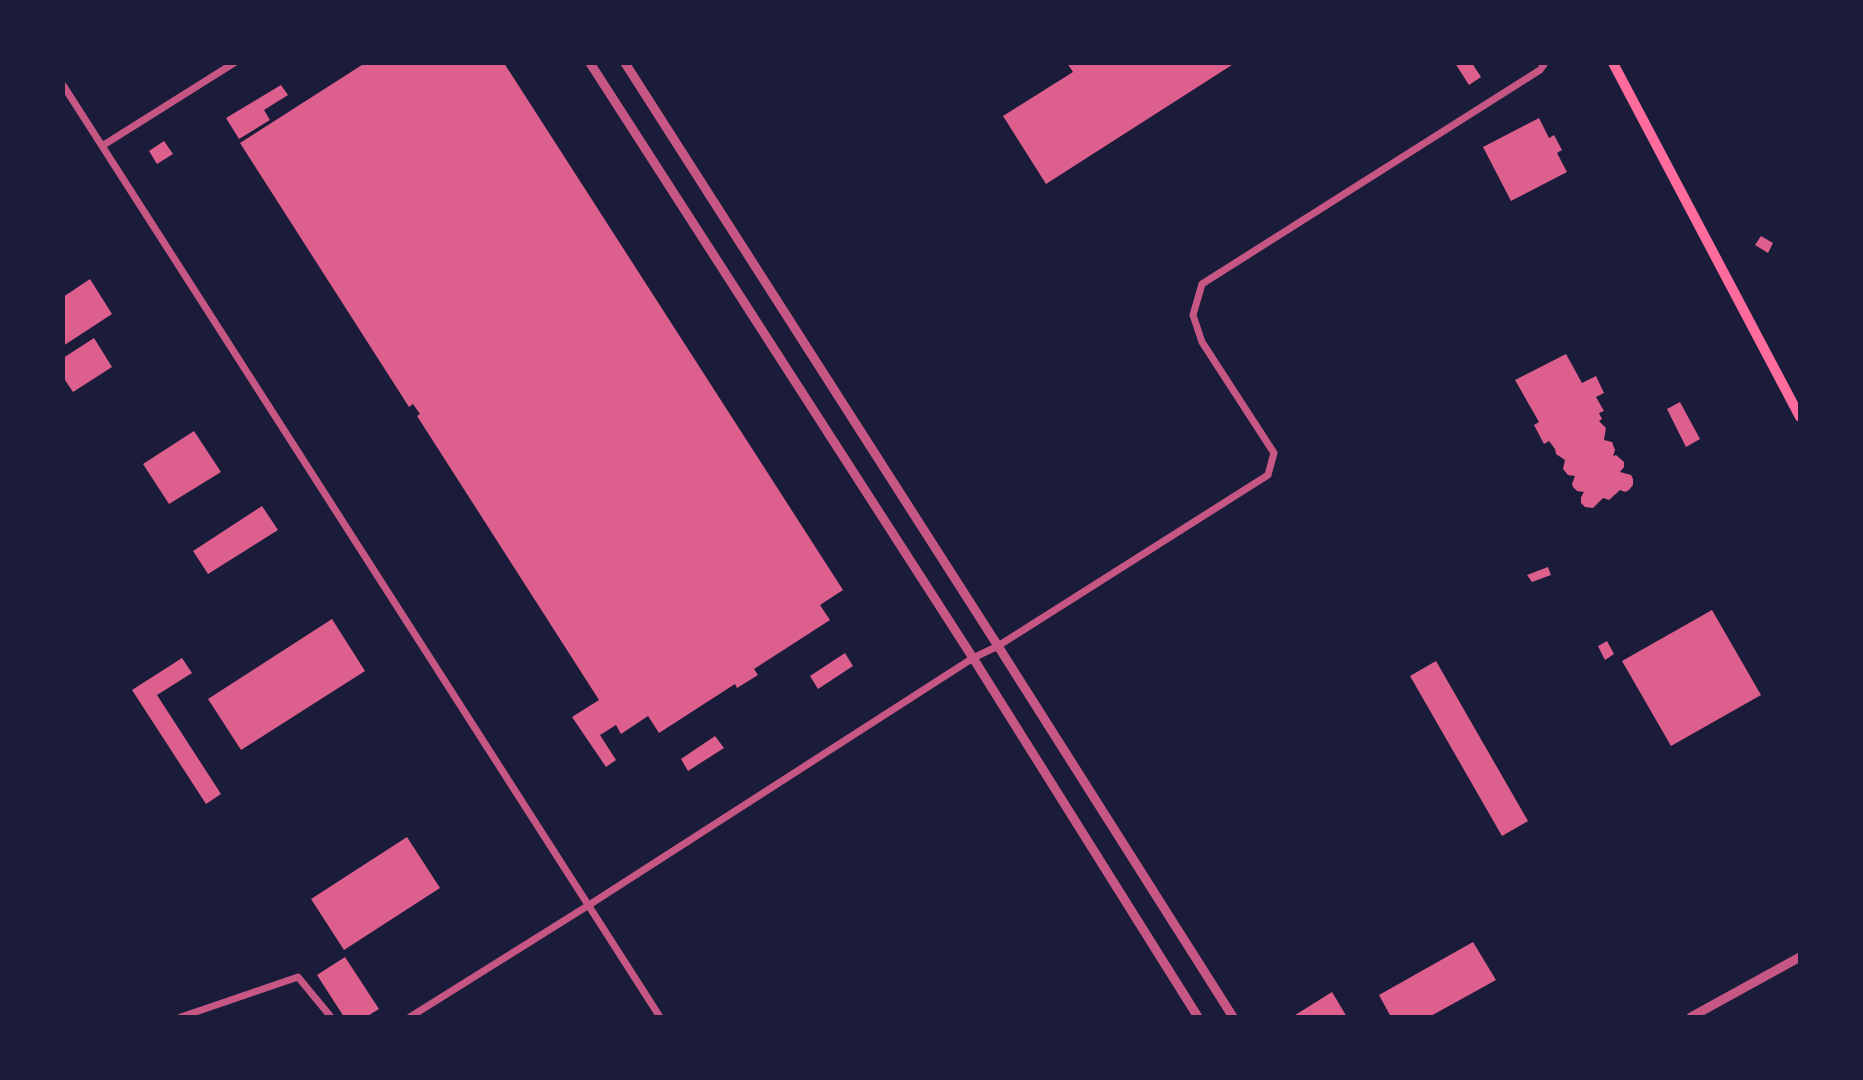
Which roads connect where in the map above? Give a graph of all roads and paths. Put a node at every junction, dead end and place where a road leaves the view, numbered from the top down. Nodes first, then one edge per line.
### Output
1 (234, 63) edge
2 (590, 63) edge
3 (625, 63) edge
4 (1545, 63) edge
5 (1613, 63) edge
6 (63, 85) edge
7 (102, 146) junction
8 (1800, 417) edge
9 (998, 646) junction
10 (973, 658) junction
11 (589, 905) junction
12 (1800, 957) edge
13 (181, 1017) edge
14 (331, 1017) edge
15 (410, 1017) edge
16 (660, 1017) edge
17 (1198, 1017) edge
18 (1233, 1017) edge
19 (1691, 1017) edge

1 - 7 street
2 - 10 street
3 - 9 street
4 - 9 street
5 - 8 main road
6 - 7 street
7 - 11 street
9 - 10 street
9 - 18 street
10 - 11 street
10 - 17 street
11 - 15 street
11 - 16 street
12 - 19 street
13 - 14 street

